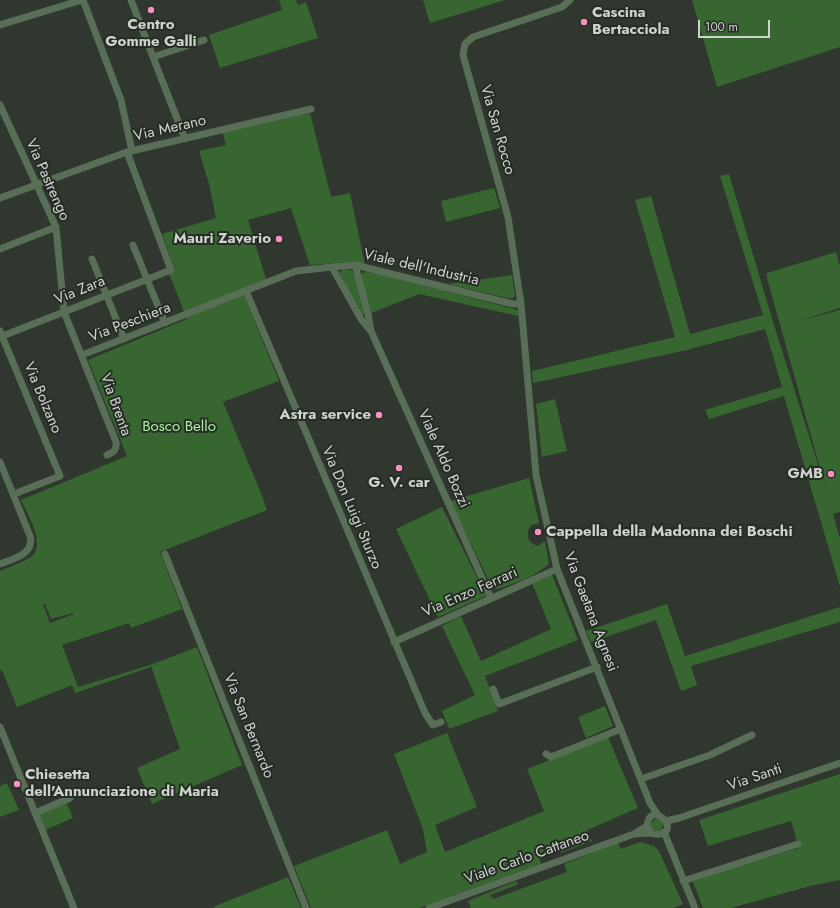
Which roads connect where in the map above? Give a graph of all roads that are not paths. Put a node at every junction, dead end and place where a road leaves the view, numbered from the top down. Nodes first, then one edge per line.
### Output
1 (82, 0) edge
2 (131, 0) edge
3 (570, 0) edge
4 (0, 25) edge
5 (204, 40) dead end
6 (153, 57) junction
7 (0, 107) edge
8 (311, 109) dead end
9 (185, 139) junction
10 (129, 152) junction
11 (36, 184) junction
12 (0, 198) edge
13 (56, 227) junction
14 (133, 245) dead end
15 (0, 249) edge
16 (92, 259) dead end
17 (355, 266) junction
18 (332, 267) junction
19 (147, 279) junction
20 (246, 291) junction
21 (106, 295) junction
22 (521, 304) junction
23 (64, 312) junction
24 (165, 323) junction
25 (371, 331) junction
26 (1, 335) edge
27 (124, 339) junction
28 (83, 358) junction
29 (107, 454) dead end
30 (0, 462) edge
31 (14, 494) junction
32 (165, 554) dead end
33 (0, 564) edge
34 (557, 569) junction
35 (491, 598) junction
36 (394, 642) junction
37 (597, 667) junction
38 (493, 689) dead end
39 (441, 722) dead end
40 (0, 727) edge
41 (621, 728) junction
42 (752, 735) dead end
43 (546, 754) dead end
44 (840, 763) edge
45 (641, 779) junction
46 (70, 798) dead end
47 (650, 803) junction
48 (34, 811) junction
49 (658, 815) junction
50 (648, 823) junction
51 (661, 829) junction
52 (634, 834) junction
53 (798, 844) dead end
54 (683, 882) junction
55 (692, 907) edge
56 (74, 908) edge
57 (306, 908) edge
58 (429, 908) edge

1 - 4 street
1 - 10 street
2 - 6 street
3 - 22 street, Via San Rocco
5 - 6 street
6 - 9 street
7 - 11 street, Via Pastrengo
8 - 9 street, Via Merano
9 - 10 street, Via Merano
10 - 11 street, Via Merano
10 - 19 street, Via Zara
11 - 12 street, Via Merano
11 - 13 street, Via Pastrengo
13 - 15 street
13 - 23 street, Via Pastrengo
14 - 19 street
16 - 21 street
17 - 18 street, Viale dell'Industria
17 - 22 street, Viale dell'Industria
17 - 25 street, Viale Aldo Bozzi
18 - 20 street, Viale dell'Industria
18 - 25 street, Viale Aldo Bozzi
19 - 21 street, Via Zara
19 - 24 street
20 - 24 street, Via Peschiera
20 - 36 street, Via Don Luigi Sturzo
21 - 23 street, Via Zara
21 - 27 street
22 - 34 street, Via Gaetana Agnesi
23 - 26 street, Via Zara
23 - 28 street, Via Pastrengo
24 - 27 street, Via Peschiera
25 - 35 street, Viale Aldo Bozzi
26 - 31 street, Via Bolzano
27 - 28 street, Via Peschiera
28 - 29 street, Via Brenta
30 - 31 street
31 - 33 street
32 - 57 street, Via San Bernardo
34 - 35 street, Via Enzo Ferrari
34 - 37 street, Via Gaetana Agnesi
35 - 36 street, Via Enzo Ferrari
36 - 39 street, Via Don Luigi Sturzo
37 - 38 street
37 - 41 street, Via Gaetana Agnesi
40 - 48 street
41 - 43 street
41 - 45 street, Via Gaetana Agnesi
42 - 45 street
44 - 51 street, Via Santi
45 - 47 street, Via Gaetana Agnesi
46 - 48 street
47 - 49 street, Via Gaetana Agnesi
47 - 50 street, Via Gaetana Agnesi
48 - 56 street
49 - 50 street, Viale Carlo Cattaneo
49 - 51 street, Via Gaetana Agnesi
50 - 51 street
50 - 52 street, Viale Carlo Cattaneo
51 - 52 street, Viale Carlo Cattaneo
51 - 54 street
52 - 58 street, Viale Carlo Cattaneo
53 - 54 street
54 - 55 street

